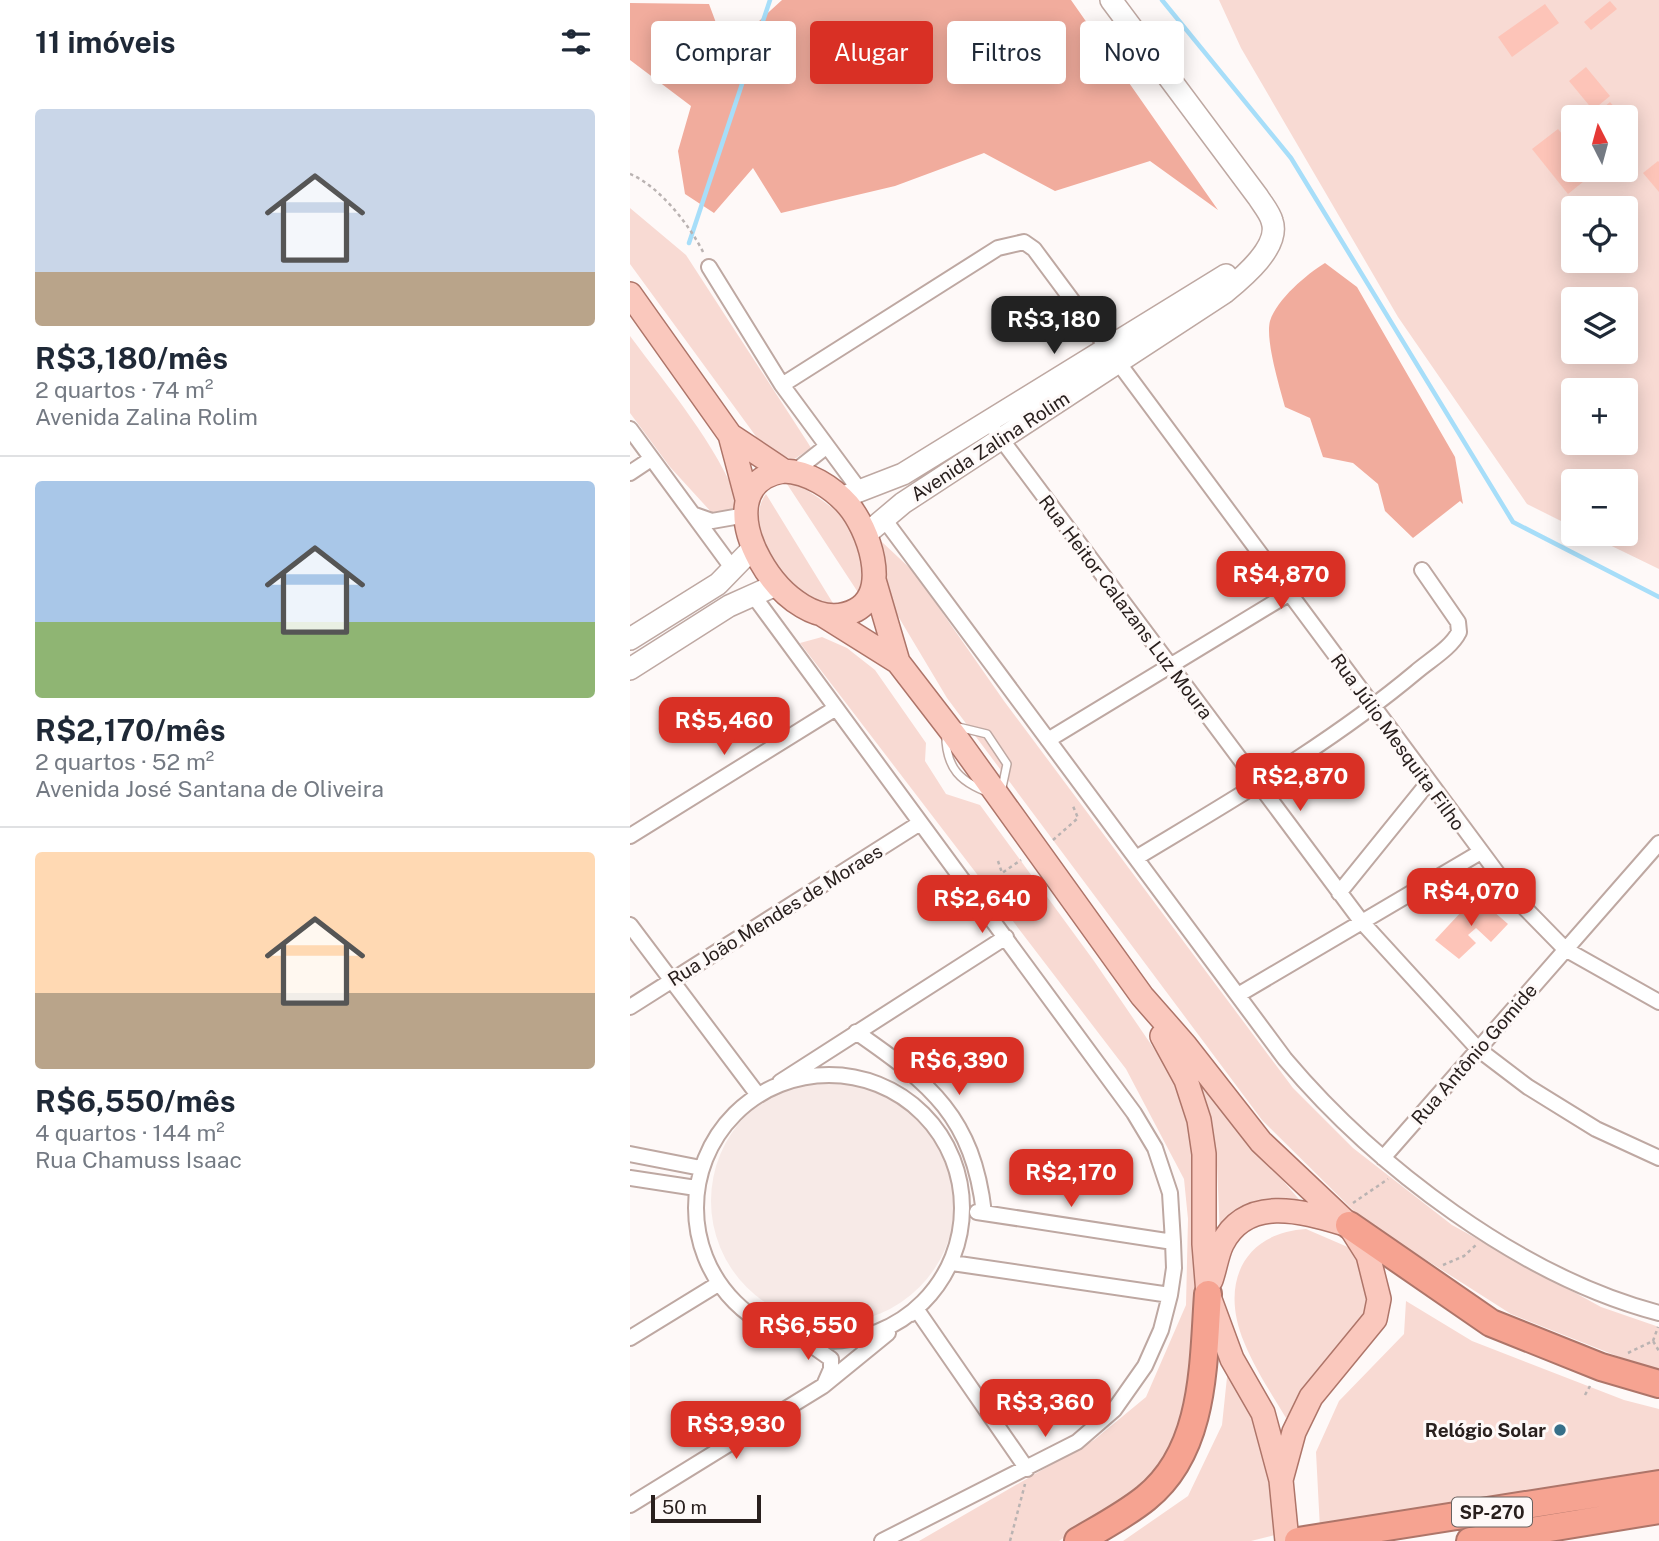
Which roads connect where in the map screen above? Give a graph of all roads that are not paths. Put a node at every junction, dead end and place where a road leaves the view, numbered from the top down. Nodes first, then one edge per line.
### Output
1 (1111, 0) edge
2 (709, 267) dead end
3 (630, 294) edge
4 (1112, 356) junction
5 (782, 385) junction
6 (988, 421) junction
7 (630, 429) edge
8 (730, 435) junction
9 (1001, 439) junction
10 (827, 446) junction
11 (651, 459) junction
12 (789, 471) junction
13 (630, 473) edge
14 (851, 495) junction
15 (747, 507) junction
16 (695, 515) junction
17 (884, 519) junction
18 (865, 535) junction
19 (754, 547) junction
20 (733, 569) junction
21 (1422, 570) dead end
22 (874, 580) junction
23 (776, 585) junction
24 (1290, 593) junction
25 (753, 595) junction
26 (823, 615) junction
27 (630, 639) edge
28 (898, 662) junction
29 (1172, 667) junction
30 (630, 669) edge
31 (836, 708) junction
32 (1372, 708) junction
33 (1048, 740) junction
34 (1428, 783) junction
35 (1257, 785) junction
36 (920, 823) junction
37 (630, 836) edge
38 (1659, 843) edge
39 (1479, 853) junction
40 (1136, 858) junction
41 (1339, 893) junction
42 (1361, 921) junction
43 (630, 925) edge
44 (1006, 937) junction
45 (1565, 949) junction
46 (671, 981) junction
47 (1238, 995) junction
48 (1142, 996) junction
49 (1659, 1002) edge
50 (630, 1007) edge
51 (853, 1034) junction
52 (1478, 1049) junction
53 (840, 1074) junction
54 (775, 1086) junction
55 (758, 1095) junction
56 (630, 1154) edge
57 (1383, 1158) junction
58 (1659, 1158) edge
59 (701, 1168) junction
60 (630, 1178) edge
61 (696, 1188) junction
62 (964, 1210) junction
63 (984, 1213) junction
64 (1341, 1218) junction
65 (1173, 1242) junction
66 (952, 1262) junction
67 (718, 1284) junction
68 (1208, 1294) junction
69 (1170, 1295) junction
70 (916, 1310) junction
71 (1659, 1313) edge
72 (796, 1337) junction
73 (630, 1338) edge
74 (1659, 1384) edge
75 (823, 1386) junction
76 (1027, 1469) junction
77 (1281, 1480) junction
78 (1659, 1484) edge
79 (630, 1505) edge
80 (1659, 1510) edge
81 (1311, 1539) edge
82 (882, 1541) edge
83 (1078, 1541) edge
84 (1287, 1541) edge
85 (1470, 1541) edge

1 - 4 main road, Avenida Zalina Rolim
2 - 5 street
3 - 8 main road
4 - 5 street, Rua Júlio Mesquita Filho
4 - 6 main road, Avenida Zalina Rolim
4 - 9 main road, Avenida Zalina Rolim
4 - 24 street, Rua Júlio Mesquita Filho
5 - 10 street
6 - 9 street, Rua Heitor Calazans Luz Moura
6 - 14 main road, Avenida Zalina Rolim
7 - 11 street
8 - 12 main road
8 - 15 main road
9 - 17 main road, Avenida Zalina Rolim
9 - 29 street, Rua Heitor Calazans Luz Moura
10 - 12 street
10 - 14 street
11 - 13 street
11 - 16 street
12 - 14 main road
12 - 15 main road
14 - 18 main road
15 - 16 street
15 - 19 main road
16 - 20 street
17 - 18 main road, Avenida Zalina Rolim
17 - 33 street
18 - 22 main road
19 - 20 main road
19 - 23 main road
20 - 27 main road
21 - 32 street
22 - 26 main road
22 - 28 main road
23 - 25 main road
23 - 26 main road
24 - 29 street
24 - 32 street, Rua Júlio Mesquita Filho
25 - 30 main road
25 - 31 street
26 - 28 main road
28 - 48 main road
29 - 33 street
29 - 35 street, Rua Heitor Calazans Luz Moura
31 - 36 street
31 - 37 street
32 - 34 street, Rua Júlio Mesquita Filho
32 - 35 street
33 - 40 street
34 - 39 street, Rua Júlio Mesquita Filho
34 - 41 street
35 - 40 street
35 - 41 street, Rua Heitor Calazans Luz Moura
36 - 44 street
36 - 46 street, Rua João Mendes de Moraes
38 - 45 street, Rua Antônio Gomide
39 - 42 street
39 - 45 street, Rua Júlio Mesquita Filho
40 - 47 street
41 - 42 street, Rua Heitor Calazans Luz Moura
42 - 47 street
42 - 52 street, Rua Heitor Calazans Luz Moura
43 - 46 street
44 - 51 street
44 - 65 street
45 - 49 street, Rua Júlio Mesquita Filho
45 - 52 street, Rua Antônio Gomide
46 - 50 street, Rua João Mendes de Moraes
46 - 55 street
47 - 57 street
48 - 64 main road
48 - 68 main road
51 - 53 street
51 - 54 street
51 - 63 street
52 - 57 street, Rua Antônio Gomide
52 - 58 street, Rua Heitor Calazans Luz Moura
53 - 54 street
53 - 62 street
54 - 55 street
55 - 59 street
56 - 59 street
57 - 71 street
59 - 61 street
60 - 61 street
61 - 67 street
62 - 63 street
62 - 66 street
63 - 65 street
64 - 68 main road
64 - 74 highway
64 - 77 main road
65 - 69 street
66 - 69 street
66 - 70 street
67 - 72 street
67 - 73 street
68 - 77 main road
68 - 83 highway
69 - 76 street
70 - 72 street
70 - 75 street
70 - 76 street
72 - 75 street
75 - 79 street
76 - 82 street
77 - 84 main road
78 - 81 highway, SP-270
80 - 85 highway, SP-270

